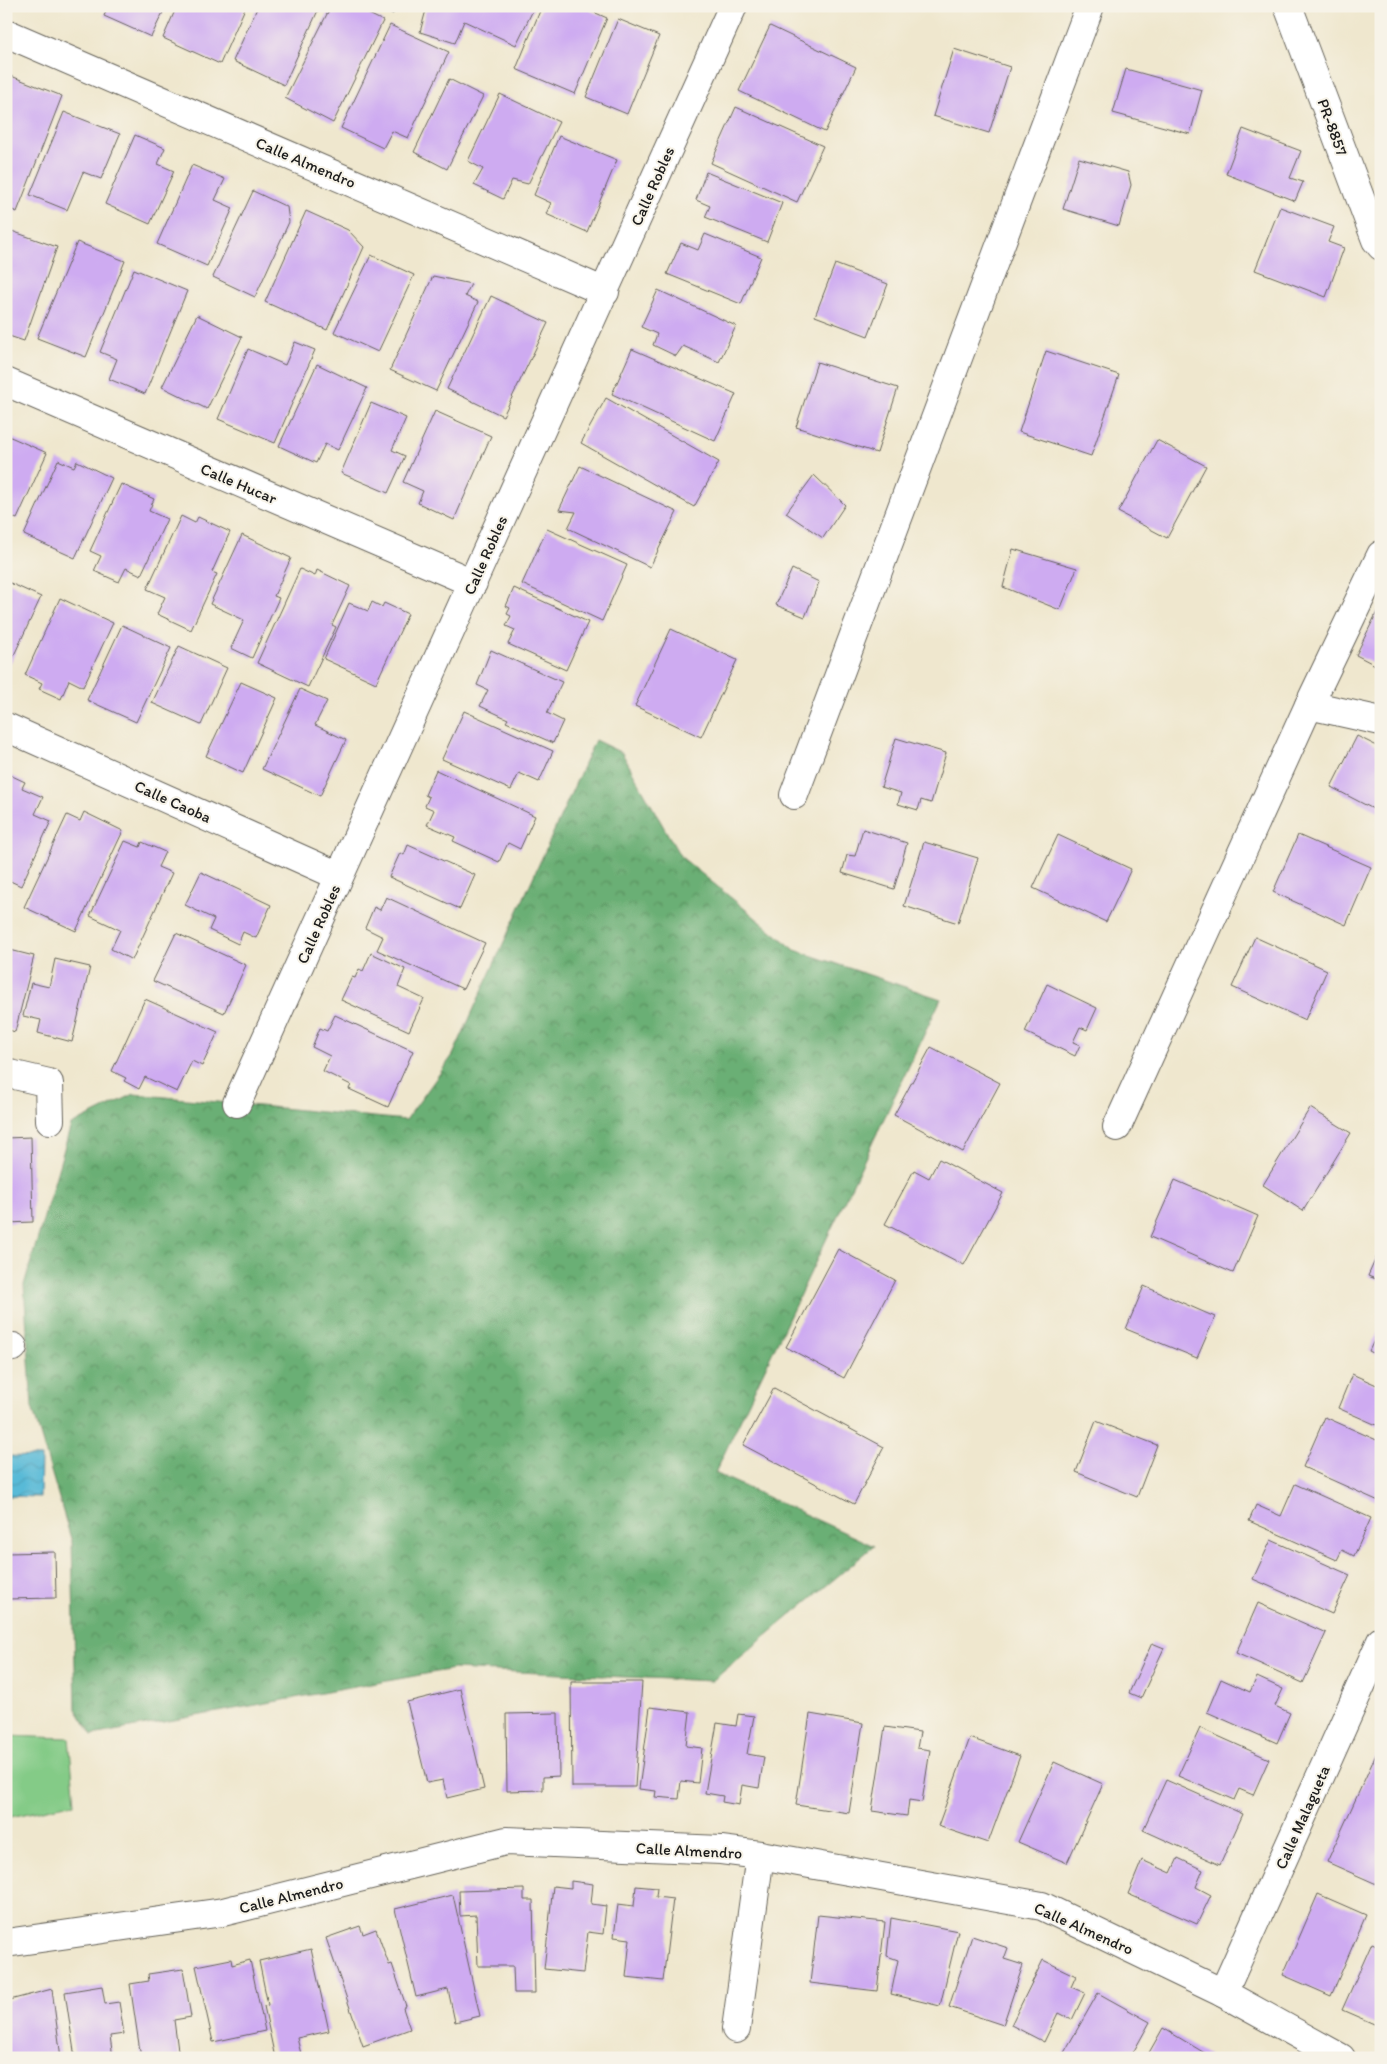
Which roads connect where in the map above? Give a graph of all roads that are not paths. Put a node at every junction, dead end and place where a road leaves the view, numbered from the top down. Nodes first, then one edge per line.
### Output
1 (733, 6) edge
2 (1090, 6) edge
3 (1288, 6) edge
4 (6, 33) edge
5 (1381, 246) edge
6 (605, 292) junction
7 (6, 382) edge
8 (1381, 555) edge
9 (473, 583) junction
10 (1309, 705) junction
11 (1381, 721) edge
12 (6, 727) edge
13 (794, 795) dead end
14 (339, 876) junction
15 (6, 1073) edge
16 (237, 1103) dead end
17 (50, 1120) dead end
18 (1117, 1127) dead end
19 (1381, 1640) edge
20 (760, 1855) junction
21 (6, 1943) edge
22 (1223, 1993) junction
23 (736, 2030) dead end
24 (1341, 2058) edge

1 - 6 street, Calle Robles
2 - 13 street
3 - 5 street, PR-8857
4 - 6 street, Calle Almendro
6 - 9 street, Calle Robles
7 - 9 street, Calle Hucar
8 - 10 street
9 - 14 street, Calle Robles
10 - 11 street
10 - 18 street
12 - 14 street, Calle Caoba
14 - 16 street, Calle Robles
15 - 17 street
19 - 22 street, Calle Malagueta
20 - 21 street, Calle Almendro
20 - 22 street, Calle Almendro
20 - 23 street
22 - 24 street, Calle Almendro

